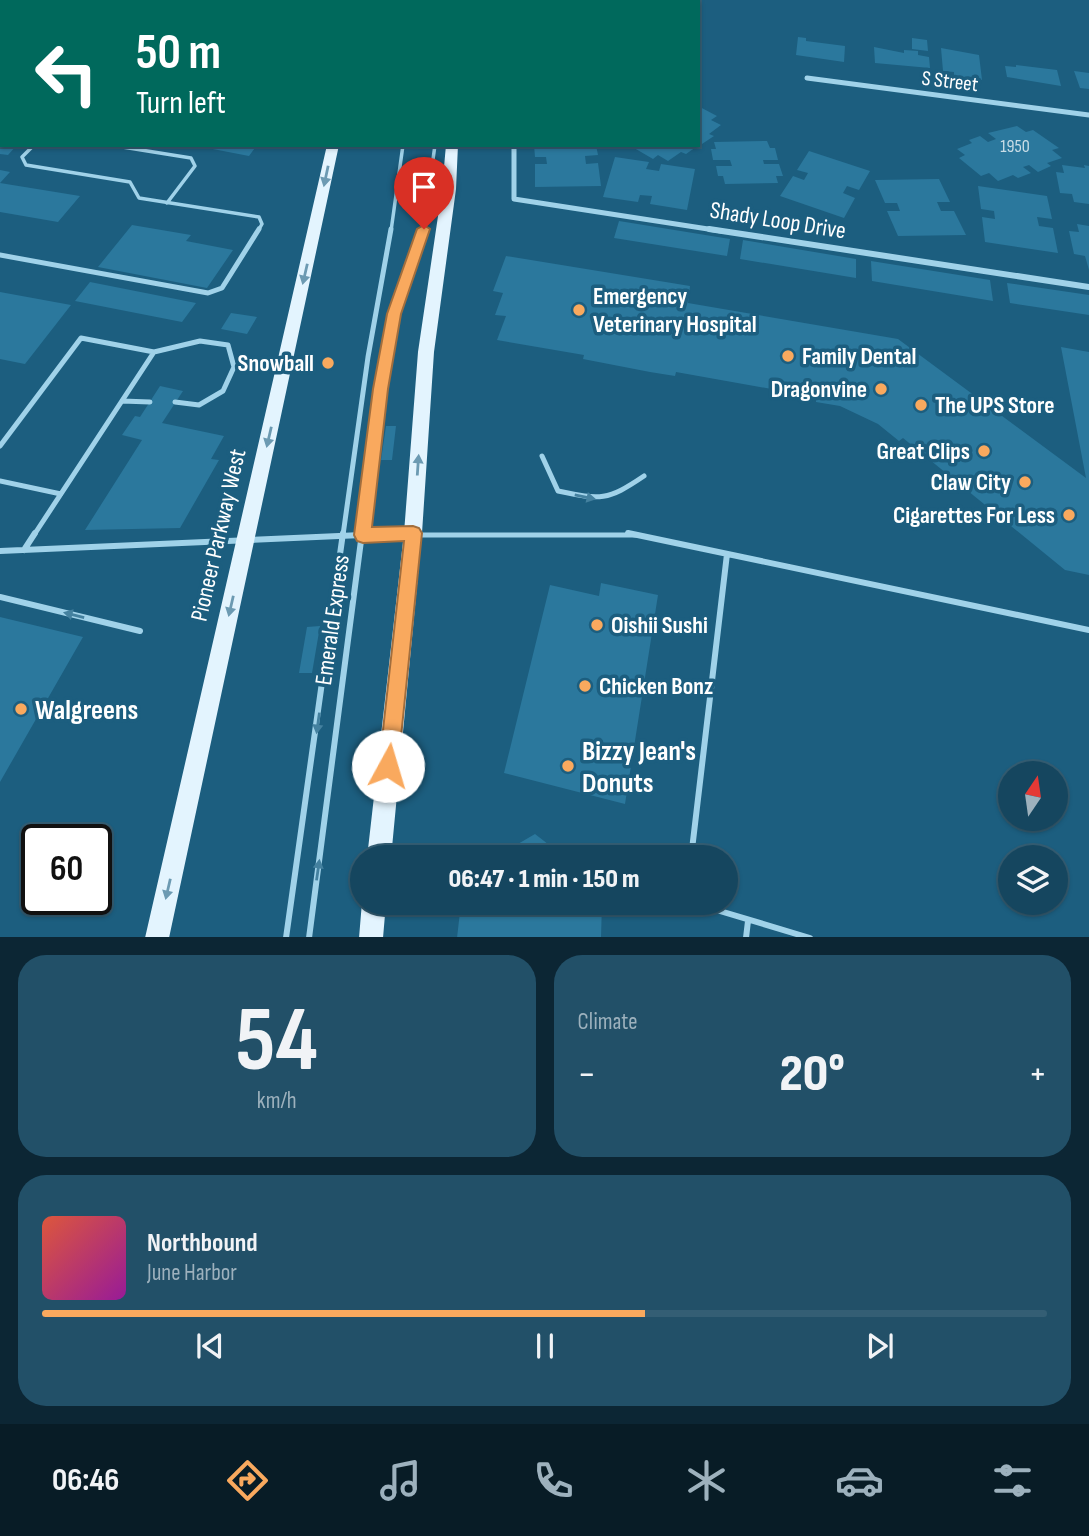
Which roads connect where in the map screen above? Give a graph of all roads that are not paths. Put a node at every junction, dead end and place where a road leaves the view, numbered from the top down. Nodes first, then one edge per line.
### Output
1 (807, 78) dead end
2 (1089, 115) edge
3 (32, 147) edge
4 (122, 147) edge
5 (333, 147) edge
6 (403, 147) edge
7 (435, 147) edge
8 (452, 147) edge
9 (514, 147) edge
10 (167, 203) junction
11 (0, 255) edge
12 (1089, 287) edge
13 (154, 352) junction
14 (122, 401) junction
15 (150, 402) dead end
16 (175, 402) dead end
17 (0, 446) edge
18 (542, 456) dead end
19 (644, 476) dead end
20 (0, 481) edge
21 (61, 494) junction
22 (413, 533) junction
23 (363, 535) junction
24 (345, 536) junction
25 (246, 539) junction
26 (24, 550) junction
27 (0, 551) edge
28 (727, 554) junction
29 (0, 597) edge
30 (1089, 630) edge
31 (140, 631) dead end
32 (380, 845) edge
33 (693, 845) edge
34 (373, 915) edge
35 (727, 915) edge
36 (748, 921) junction
37 (157, 937) edge
38 (286, 937) edge
39 (309, 937) edge
40 (371, 937) edge
41 (746, 937) edge
42 (810, 937) edge

1 - 2 street, S Street
3 - 10 lane
4 - 10 lane
5 -> 25 main road, Pioneer Parkway West
6 - 24 lane, Emerald Express
7 - 23 lane, Emerald Express
22 -> 8 main road
9 - 12 street, Shady Loop Drive
10 - 11 lane
13 - 14 lane
13 - 16 lane
13 - 17 lane
14 - 15 lane
14 - 21 lane
18 -> 19 lane
20 - 21 lane
21 - 26 lane
22 - 23 lane
22 - 28 lane
22 - 32 main road
23 - 24 lane
39 -> 23 lane, Emerald Express
24 - 25 lane
24 -> 38 lane, Emerald Express
25 - 26 lane
25 -> 37 main road, Pioneer Parkway West
26 - 27 lane
28 - 30 lane
28 - 33 lane
31 -> 29 lane
34 - 40 main road
35 - 36 lane
36 - 41 lane
36 - 42 lane

